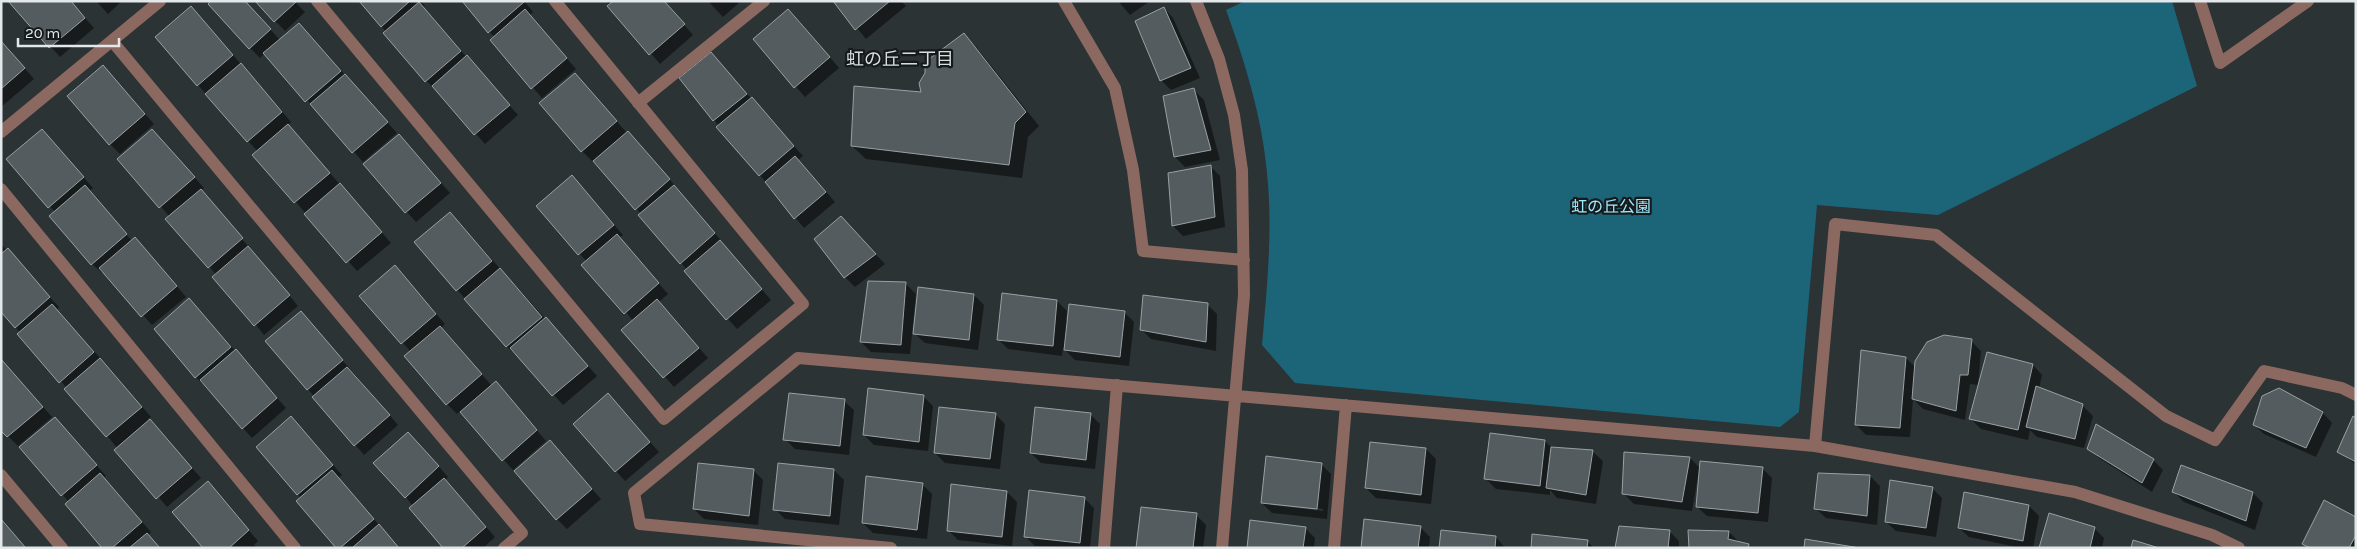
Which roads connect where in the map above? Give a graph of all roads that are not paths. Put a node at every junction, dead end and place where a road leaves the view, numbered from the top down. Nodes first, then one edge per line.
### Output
1 (160, 1) edge
2 (316, 1) edge
3 (555, 1) edge
4 (764, 1) edge
5 (1064, 1) edge
6 (1196, 1) edge
7 (2200, 1) edge
8 (2308, 1) edge
9 (112, 41) junction
10 (638, 102) junction
11 (1, 132) edge
12 (1, 189) edge
13 (1244, 260) junction
14 (1117, 385) junction
15 (1235, 395) junction
16 (2356, 395) edge
17 (1346, 405) junction
18 (1815, 446) junction
19 (1, 475) edge
20 (62, 548) edge
21 (295, 548) edge
22 (504, 548) edge
23 (891, 548) edge
24 (1104, 548) edge
25 (1222, 548) edge
26 (1334, 548) edge
27 (2239, 548) edge

1 - 9 street
2 - 10 street
3 - 10 street
4 - 10 street
5 - 13 street
6 - 13 street
7 - 8 street
9 - 11 street
9 - 22 street
12 - 21 street
13 - 15 street
14 - 15 street
14 - 23 street
14 - 24 street
15 - 17 street
15 - 25 street
16 - 18 street
17 - 18 street
17 - 26 street
18 - 27 street
19 - 20 street

